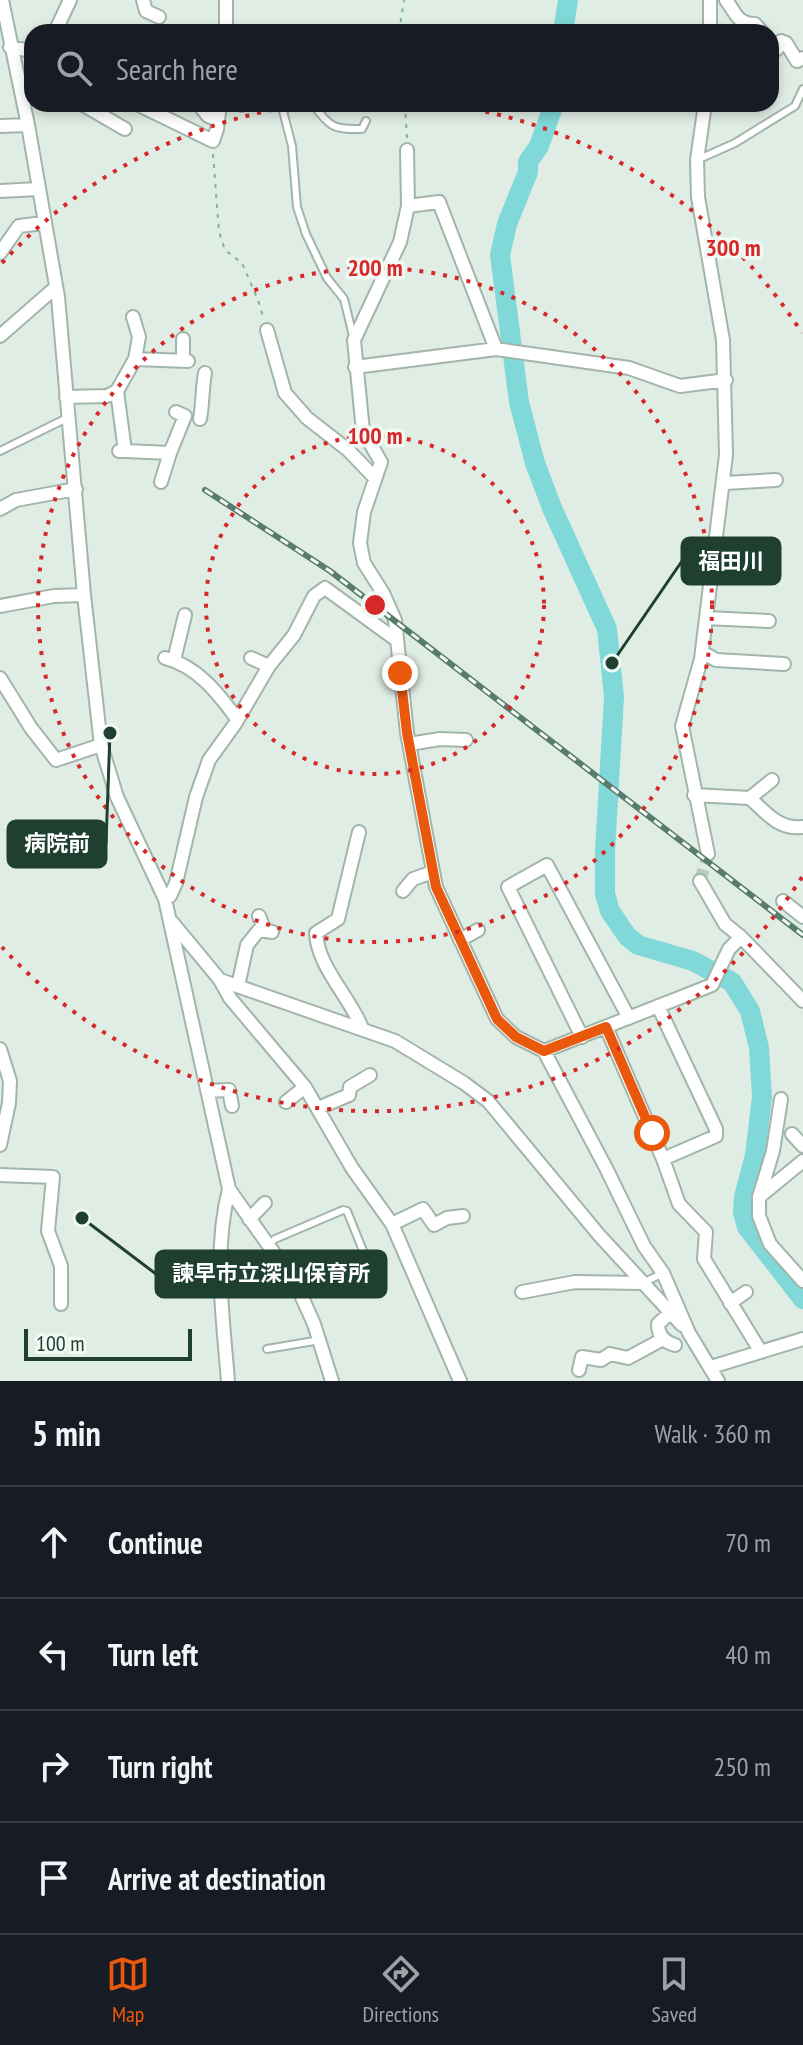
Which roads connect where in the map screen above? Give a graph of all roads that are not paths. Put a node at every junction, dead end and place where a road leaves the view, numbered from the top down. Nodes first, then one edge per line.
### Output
1 (2, 0) edge
2 (70, 0) edge
3 (143, 0) edge
4 (710, 0) edge
5 (726, 0) edge
6 (224, 1) edge
7 (159, 17) dead end
8 (59, 24) edge
9 (225, 24) edge
10 (710, 24) edge
11 (755, 24) edge
12 (6, 40) edge
13 (779, 45) edge
14 (803, 58) edge
15 (803, 89) edge
16 (24, 110) edge
17 (25, 112) edge
18 (96, 112) edge
19 (153, 112) edge
20 (205, 112) edge
21 (219, 112) edge
22 (283, 112) edge
23 (318, 112) edge
24 (704, 112) edge
25 (218, 120) junction
26 (366, 121) dead end
27 (28, 125) junction
28 (0, 126) edge
29 (125, 129) dead end
30 (407, 150) road end
31 (697, 160) junction
32 (38, 189) junction
33 (0, 191) edge
34 (408, 206) junction
35 (44, 223) junction
36 (0, 253) edge
37 (56, 287) junction
38 (133, 317) dead end
39 (267, 330) road end
40 (0, 336) edge
41 (183, 339) dead end
42 (354, 340) junction
43 (496, 349) junction
44 (135, 359) junction
45 (355, 367) junction
46 (205, 373) dead end
47 (726, 380) junction
48 (117, 391) junction
49 (66, 397) junction
50 (67, 418) junction
51 (0, 451) edge
52 (170, 453) junction
53 (375, 478) junction
54 (776, 480) dead end
55 (161, 482) dead end
56 (725, 483) junction
57 (76, 489) junction
58 (0, 509) edge
59 (84, 595) junction
60 (0, 606) edge
61 (185, 615) dead end
62 (706, 618) junction
63 (769, 621) dead end
64 (395, 639) junction
65 (702, 652) junction
66 (251, 658) dead end
67 (784, 664) dead end
68 (269, 666) junction
69 (195, 673) junction
70 (0, 678) edge
71 (191, 687) dead end
72 (237, 719) junction
73 (466, 740) dead end
74 (409, 744) junction
75 (101, 745) junction
76 (772, 780) dead end
77 (694, 795) junction
78 (750, 798) junction
79 (803, 827) edge
80 (359, 832) dead end
81 (708, 854) tunnel mouth
82 (433, 872) junction
83 (700, 881) dead end
84 (403, 891) dead end
85 (165, 899) junction
86 (783, 901) dead end
87 (259, 916) dead end
88 (803, 917) edge
89 (170, 919) junction
90 (478, 930) dead end
91 (741, 937) junction
92 (460, 940) junction
93 (220, 980) junction
94 (238, 986) junction
95 (803, 1001) edge
96 (658, 1006) junction
97 (629, 1018) junction
98 (606, 1027) junction
99 (362, 1028) junction
100 (582, 1037) junction
101 (0, 1049) edge
102 (544, 1051) junction
103 (370, 1075) dead end
104 (305, 1087) junction
105 (207, 1091) junction
106 (781, 1099) dead end
107 (286, 1102) dead end
108 (232, 1106) dead end
109 (318, 1108) junction
110 (2, 1121) edge
111 (792, 1134) dead end
112 (0, 1145) edge
113 (803, 1146) edge
114 (663, 1159) junction
115 (803, 1161) edge
116 (0, 1175) edge
117 (229, 1189) junction
118 (759, 1197) junction
119 (265, 1203) dead end
120 (463, 1216) dead end
121 (249, 1219) junction
122 (392, 1224) junction
123 (267, 1245) junction
124 (663, 1273) junction
125 (803, 1281) edge
126 (643, 1283) junction
127 (297, 1287) junction
128 (522, 1292) dead end
129 (746, 1292) dead end
130 (730, 1303) junction
131 (61, 1304) dead end
132 (670, 1313) junction
133 (689, 1333) junction
134 (803, 1339) edge
135 (320, 1340) junction
136 (267, 1349) dead end
137 (761, 1352) junction
138 (711, 1367) junction
139 (579, 1370) dead end
140 (228, 1381) edge
141 (332, 1381) edge
142 (460, 1381) edge
143 (718, 1381) edge

1 - 12 street
2 - 8 street
3 - 7 street
4 - 10 street
5 - 11 street
6 - 9 street
12 - 16 street
13 - 14 street
15 - 31 lane
17 - 27 street
18 - 29 street
19 - 25 street
20 - 25 street
21 - 25 street
22 - 42 lane
23 - 26 lane
24 - 31 street
27 - 28 street
27 - 32 street
30 - 34 street
31 - 47 street
32 - 33 street
32 - 35 street
34 - 42 street
34 - 43 street
35 - 36 street
35 - 37 street
37 - 40 street
37 - 49 street
38 - 44 street
39 - 53 street
41 - 44 street
42 - 45 street
43 - 45 street
43 - 47 street
44 - 48 street
45 - 53 street
46 - 52 street
47 - 56 street
48 - 49 street
48 - 52 street
49 - 50 street
50 - 51 lane
50 - 57 street
52 - 55 street
53 - 64 street
54 - 56 street
56 - 62 street
57 - 58 street
57 - 59 street
59 - 60 street
59 - 75 street
61 - 69 street
62 - 63 street
62 - 65 street
64 - 68 street
64 - 74 street
65 - 67 street
65 - 77 street
66 - 68 street
68 - 72 street
69 - 71 street
69 - 72 street
70 - 75 street
72 - 85 street
73 - 74 street
74 - 82 street
75 - 85 street
76 - 78 street
77 - 78 street
77 - 81 street
78 - 79 street
80 - 99 street
82 - 84 street
82 - 92 street
83 - 91 street
85 - 89 street
86 - 88 street
87 - 94 street
89 - 93 street
89 - 105 street
90 - 92 street
91 - 95 street
91 - 96 street
92 - 102 street
93 - 94 street
93 - 104 street
94 - 99 street
96 - 97 street
96 - 114 street
97 - 98 street
97 - 100 street
98 - 100 street
98 - 114 street
99 - 126 street
100 - 102 street
101 - 110 street
102 - 124 street
103 - 109 street
104 - 107 street
104 - 109 street
105 - 108 street
105 - 117 street
106 - 118 street
109 - 122 street
110 - 112 street
111 - 113 street
114 - 130 street
115 - 118 street
116 - 131 street
117 - 121 street
117 - 140 street
118 - 125 street
119 - 121 street
120 - 122 street
121 - 123 street
122 - 142 street
123 - 127 street
123 - 127 lane
124 - 126 lane
124 - 133 street
126 - 128 street
126 - 132 street
127 - 135 street
129 - 130 street
130 - 137 street
132 - 133 street
132 - 139 street
133 - 138 street
134 - 137 street
135 - 136 lane
135 - 141 street
137 - 138 street
138 - 143 street

